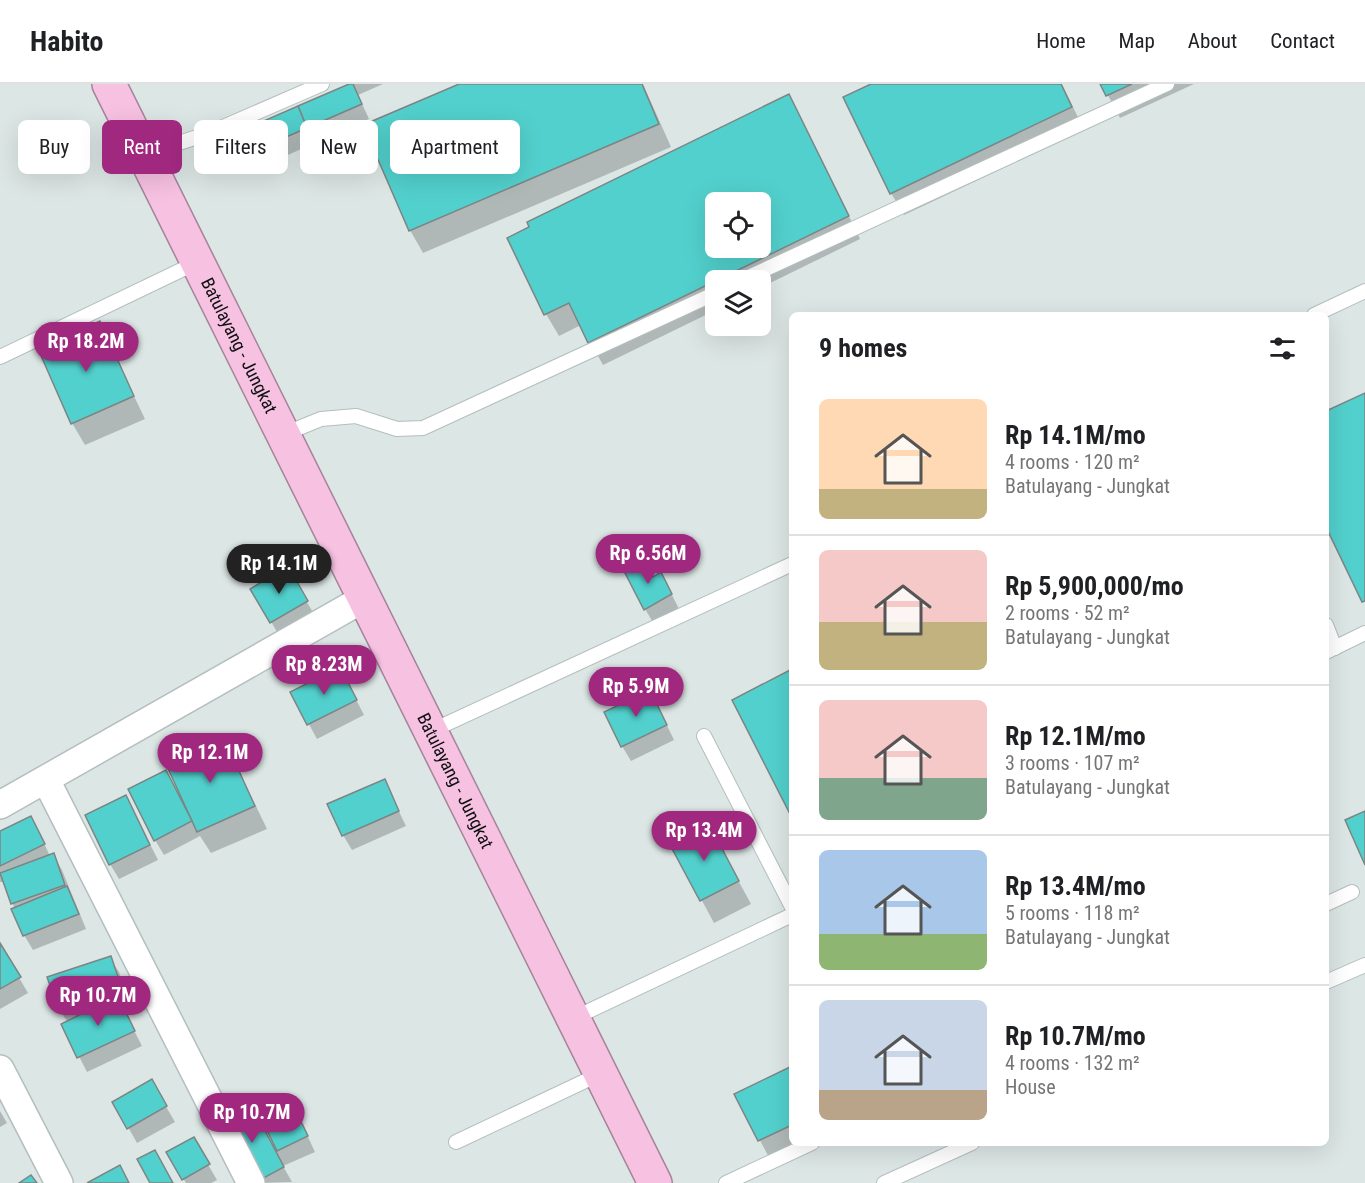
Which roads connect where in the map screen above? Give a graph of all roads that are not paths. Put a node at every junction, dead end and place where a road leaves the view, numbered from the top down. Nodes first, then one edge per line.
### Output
1 (109, 84) edge
2 (322, 84) edge
3 (1167, 84) edge
4 (127, 120) edge
5 (182, 142) edge
6 (154, 174) edge
7 (198, 262) junction
8 (764, 270) edge
9 (1365, 291) edge
10 (705, 298) edge
11 (1320, 312) edge
12 (0, 357) edge
13 (284, 434) junction
14 (789, 565) edge
15 (363, 598) junction
16 (1365, 633) edge
17 (1330, 650) edge
18 (429, 732) junction
19 (704, 736) dead end
20 (46, 780) junction
21 (0, 805) edge
22 (1352, 892) dead end
23 (789, 901) edge
24 (1329, 903) edge
25 (789, 916) edge
26 (1365, 965) edge
27 (1329, 981) edge
28 (574, 1018) junction
29 (0, 1069) edge
30 (602, 1073) junction
31 (456, 1142) dead end
32 (806, 1146) edge
33 (965, 1146) edge
34 (59, 1183) edge
35 (250, 1183) edge
36 (655, 1183) edge
37 (726, 1183) edge
38 (884, 1183) edge

1 - 4 highway, Batulayang - Jungkat
2 - 5 lane
3 - 8 lane
6 - 7 highway, Batulayang - Jungkat
7 - 12 lane
7 - 13 highway, Batulayang - Jungkat
9 - 11 lane
10 - 13 lane
13 - 15 highway, Batulayang - Jungkat
14 - 18 lane
15 - 18 highway, Batulayang - Jungkat
15 - 20 street
16 - 17 lane
18 - 28 highway, Batulayang - Jungkat
19 - 23 lane
20 - 21 street
20 - 35 street
22 - 24 lane
25 - 28 lane
26 - 27 lane
28 - 30 highway, Batulayang - Jungkat
29 - 34 street
30 - 31 lane
30 - 36 highway, Batulayang - Jungkat
32 - 37 lane
33 - 38 lane

